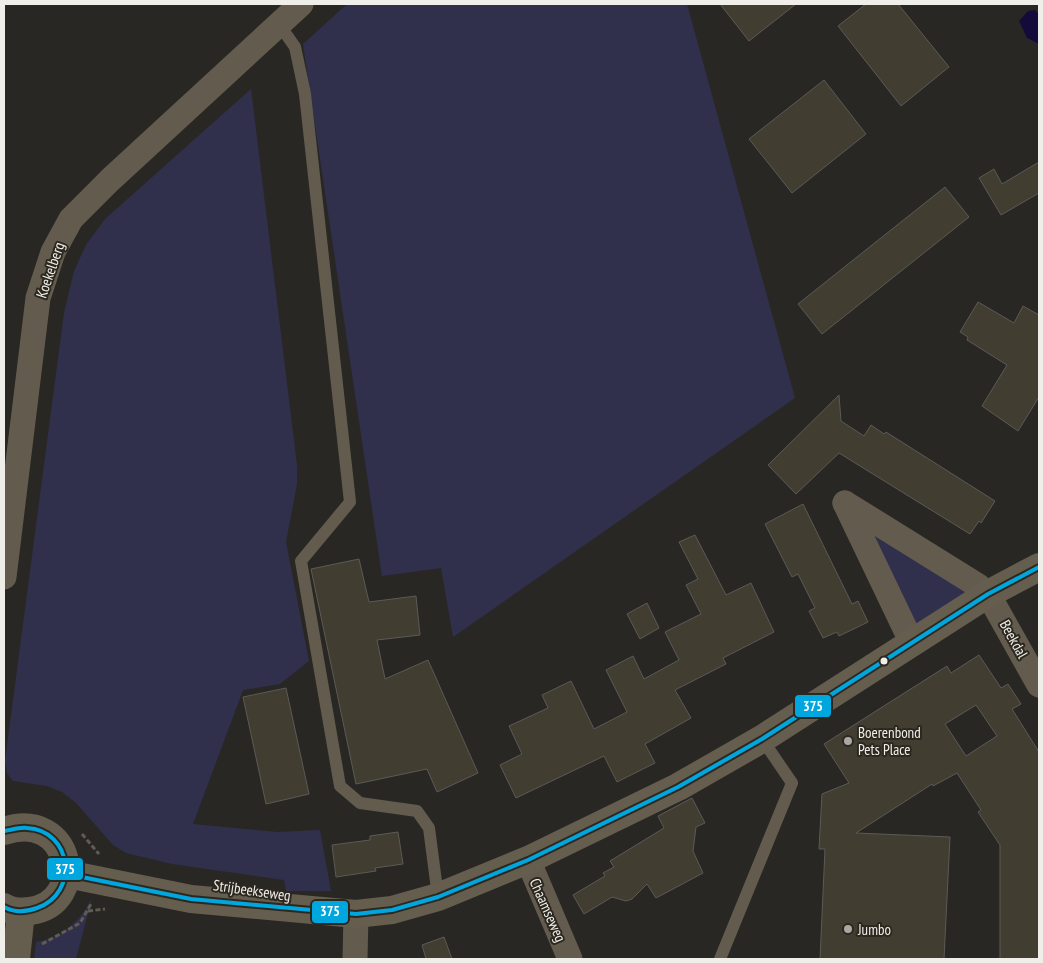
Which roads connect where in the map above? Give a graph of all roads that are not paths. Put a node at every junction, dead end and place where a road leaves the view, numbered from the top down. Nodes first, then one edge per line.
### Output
1 (301, 4) edge
2 (279, 24) junction
3 (1039, 567) edge
4 (4, 577) edge
5 (988, 594) junction
6 (912, 644) junction
7 (1039, 685) edge
8 (762, 739) junction
9 (4, 831) edge
10 (528, 860) junction
11 (67, 874) junction
12 (438, 896) junction
13 (12, 910) edge
14 (356, 914) junction
15 (17, 951) edge
16 (355, 959) edge
17 (570, 959) edge
18 (720, 959) edge

1 - 2 street, Koekelberg
2 - 4 street, Koekelberg
2 - 12 lane
3 - 5 main road, Strijbeekseweg
5 - 6 main road, Strijbeekseweg
5 - 6 street
5 - 7 street, Beekdal
6 - 8 main road, Strijbeekseweg
8 - 10 main road, Strijbeekseweg
8 - 18 lane
9 - 11 main road
10 - 12 main road, Strijbeekseweg
10 - 17 street, Chaamseweg
11 - 13 main road
11 - 14 main road, Strijbeekseweg
12 - 14 main road, Strijbeekseweg
13 - 15 main road
14 - 16 street

